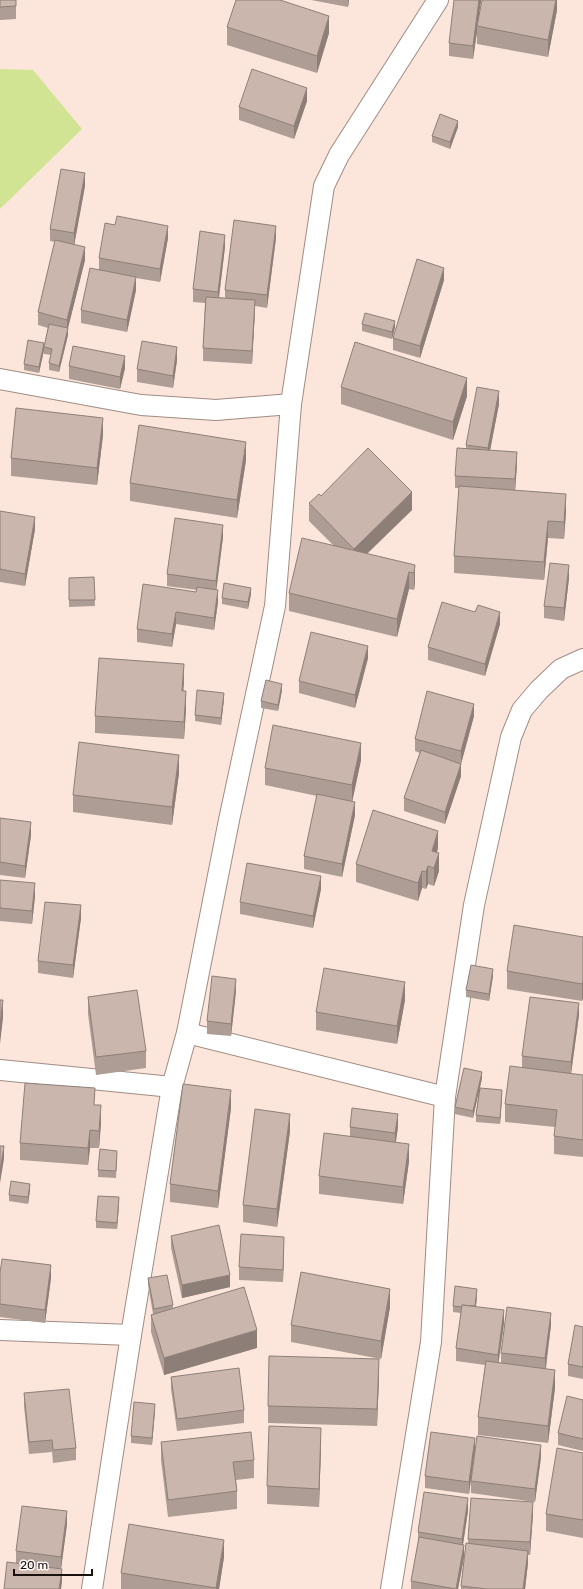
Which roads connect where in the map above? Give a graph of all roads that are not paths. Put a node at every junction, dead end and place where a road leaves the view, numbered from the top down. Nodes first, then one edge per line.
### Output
1 (438, 0) edge
2 (0, 379) edge
3 (291, 404) junction
4 (583, 659) edge
5 (187, 1033) junction
6 (0, 1070) edge
7 (172, 1087) junction
8 (445, 1097) junction
9 (0, 1330) edge
10 (131, 1335) junction
11 (92, 1589) edge
12 (391, 1589) edge

1 - 3 street
2 - 3 street
3 - 5 street
4 - 8 street
5 - 7 street
5 - 8 street
6 - 7 street
7 - 10 street
8 - 12 street
9 - 10 street
10 - 11 street

